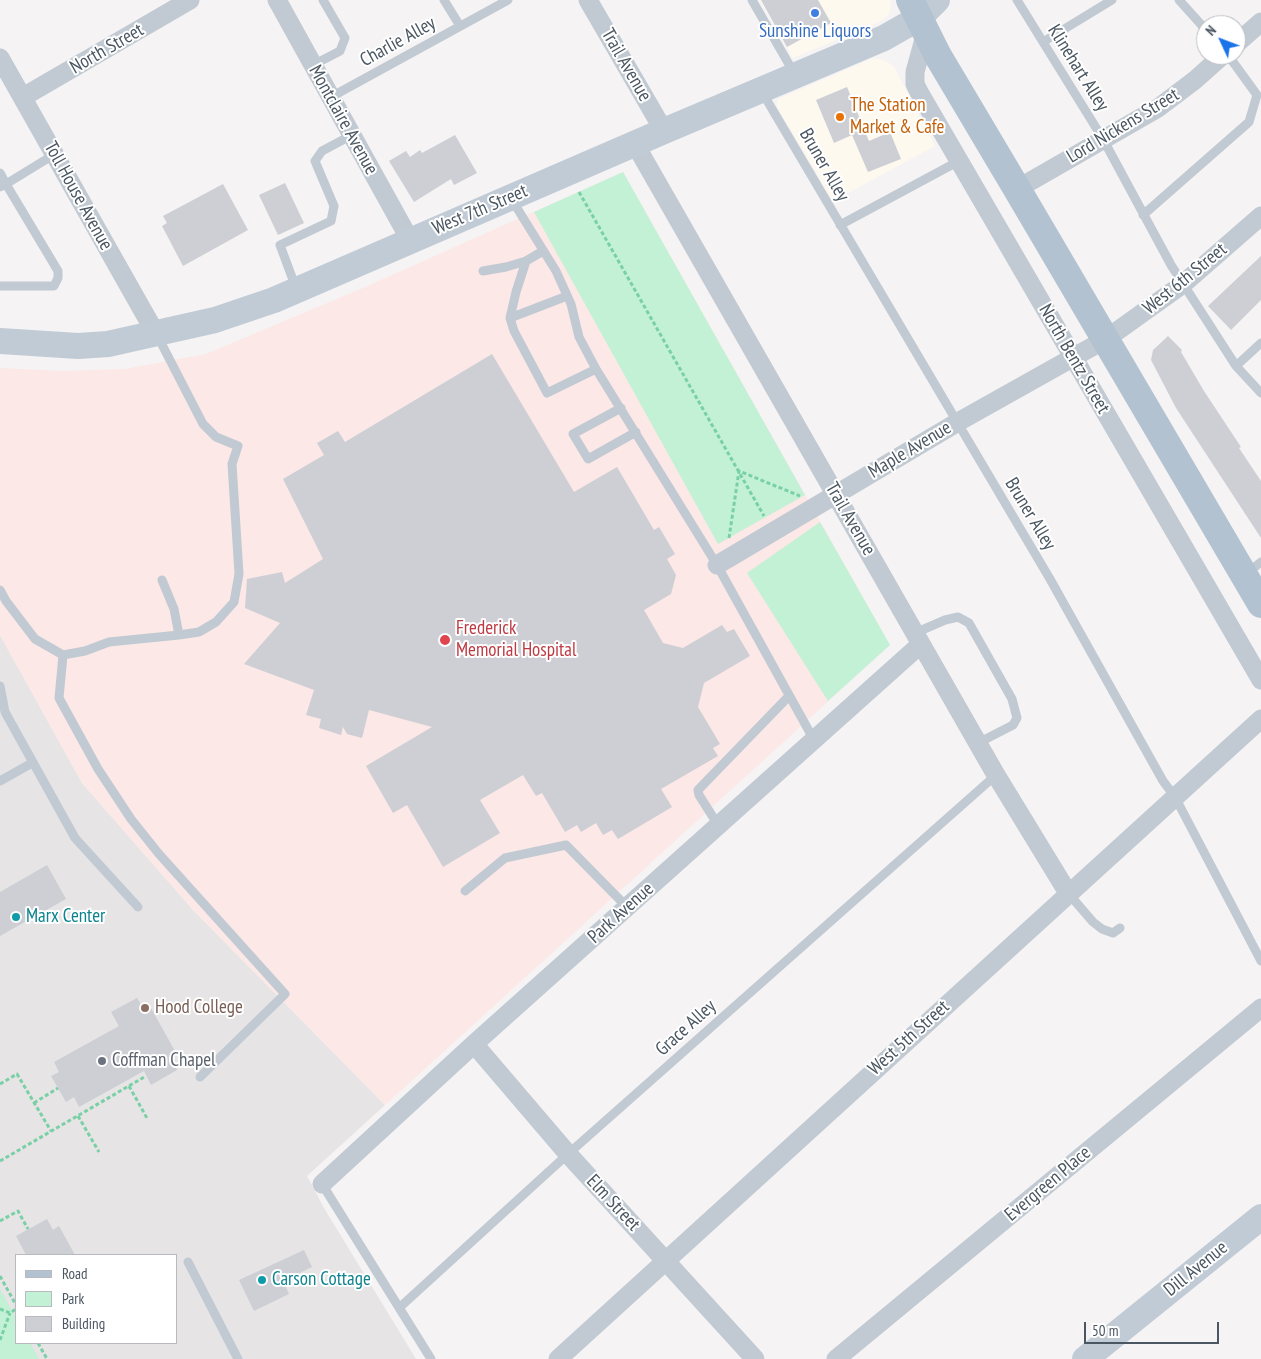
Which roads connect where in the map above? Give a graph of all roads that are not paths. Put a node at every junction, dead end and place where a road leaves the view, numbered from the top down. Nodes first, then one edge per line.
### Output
1 (190, 0) edge
2 (276, 0) edge
3 (323, 0) edge
4 (444, 0) edge
5 (508, 0) edge
6 (588, 0) edge
7 (752, 0) edge
8 (1016, 0) edge
9 (1112, 0) edge
10 (1179, 0) edge
11 (923, 12) edge
12 (1196, 19) edge
13 (1261, 22) edge
14 (460, 26) junction
15 (1246, 35) edge
16 (1043, 42) junction
17 (0, 58) edge
18 (313, 65) junction
19 (1212, 65) edge
20 (1235, 65) edge
21 (795, 76) junction
22 (761, 89) junction
23 (23, 97) junction
24 (331, 98) junction
25 (664, 131) junction
26 (352, 134) junction
27 (1103, 139) junction
28 (635, 144) junction
29 (55, 154) junction
30 (959, 161) junction
31 (0, 173) edge
32 (3, 185) edge
33 (1017, 188) junction
34 (510, 197) junction
35 (1143, 215) junction
36 (1259, 221) edge
37 (840, 225) junction
38 (410, 240) junction
39 (543, 251) junction
40 (526, 261) junction
41 (483, 271) dead end
42 (1183, 284) junction
43 (0, 286) edge
44 (297, 290) junction
45 (567, 296) junction
46 (510, 318) junction
47 (156, 334) junction
48 (1106, 339) junction
49 (0, 342) edge
50 (1261, 343) edge
51 (1073, 357) junction
52 (1236, 366) junction
53 (596, 368) junction
54 (1261, 393) edge
55 (621, 408) junction
56 (958, 422) junction
57 (636, 432) junction
58 (836, 494) junction
59 (717, 565) junction
60 (1253, 569) edge
61 (162, 580) dead end
62 (0, 590) edge
63 (1261, 604) edge
64 (179, 635) junction
65 (918, 638) junction
66 (63, 655) junction
67 (1261, 680) edge
68 (0, 686) edge
69 (789, 696) junction
70 (1261, 719) edge
71 (814, 740) junction
72 (978, 743) junction
73 (32, 763) junction
74 (996, 775) junction
75 (0, 781) edge
76 (1175, 797) junction
77 (718, 825) junction
78 (465, 891) dead end
79 (1068, 893) junction
80 (138, 907) dead end
81 (627, 907) junction
82 (1120, 928) dead end
83 (1261, 961) edge
84 (1261, 1008) edge
85 (474, 1044) junction
86 (200, 1076) dead end
87 (568, 1154) junction
88 (322, 1184) joint
89 (1261, 1217) edge
90 (666, 1260) junction
91 (188, 1262) dead end
92 (399, 1308) junction
93 (238, 1359) edge
94 (431, 1359) edge
95 (558, 1359) edge
96 (755, 1359) edge
97 (836, 1359) edge
98 (1085, 1359) edge

1 - 23 street, North Street
2 - 18 street, Montclaire Avenue
3 - 18 lane
4 - 14 lane
5 - 14 lane, Charlie Alley
6 - 25 street, Trail Avenue
7 - 21 lane
8 - 16 lane, Klinehart Alley
9 - 16 lane
10 - 12 lane
11 - 21 main road, West 7th Street
11 - 30 street, North Bentz Street
11 - 33 main road, North Bentz Street
13 - 15 street
14 - 24 lane, Charlie Alley
16 - 27 lane, Klinehart Alley
17 - 23 street, Toll House Avenue
18 - 24 street, Montclaire Avenue
19 - 27 street, Lord Nickens Street
20 - 35 lane
21 - 22 main road, West 7th Street
22 - 25 main road, West 7th Street
22 - 37 lane, Bruner Alley
23 - 29 street, Toll House Avenue
24 - 26 street, Montclaire Avenue
25 - 28 main road, West 7th Street
26 - 38 street, Montclaire Avenue
26 - 44 lane
27 - 33 street, Lord Nickens Street
27 - 35 lane, Klinehart Alley
28 - 34 main road, West 7th Street
28 - 58 street, Trail Avenue
29 - 32 lane
29 - 47 street, Toll House Avenue
30 - 37 lane
30 - 51 street, North Bentz Street
31 - 32 lane
32 - 43 lane
33 - 48 main road, North Bentz Street
34 - 38 main road, West 7th Street
34 - 39 lane
35 - 42 lane, Klinehart Alley
36 - 42 street, West 6th Street
37 - 56 lane, Bruner Alley
38 - 44 main road, West 7th Street
39 - 40 lane
39 - 45 lane
40 - 41 lane
40 - 46 lane
42 - 48 street, West 6th Street
42 - 52 lane, Klinehart Alley
44 - 47 main road, West 7th Street
45 - 46 lane
45 - 53 lane
46 - 53 lane
47 - 49 main road, West 7th Street
47 - 64 lane
48 - 51 street, Maple Avenue
48 - 60 main road, North Bentz Street
50 - 52 lane
51 - 56 street, Maple Avenue
51 - 67 street, North Bentz Street
52 - 54 lane, Klinehart Alley
53 - 55 lane
55 - 57 lane
55 - 57 lane
56 - 58 street, Maple Avenue
56 - 76 lane, Bruner Alley
57 - 59 lane
58 - 59 street, Maple Avenue
58 - 65 street, Trail Avenue
59 - 69 lane
60 - 63 main road, North Bentz Street
61 - 64 lane
62 - 66 lane
64 - 66 lane
65 - 71 street, Park Avenue
65 - 72 street, Trail Avenue
65 - 72 lane
66 - 86 lane
68 - 73 lane
69 - 71 lane
69 - 77 lane
70 - 76 street, West 5th Street
71 - 77 street, Park Avenue
72 - 74 street, Trail Avenue
73 - 75 lane
73 - 80 lane
74 - 79 street, Trail Avenue
74 - 87 lane, Grace Alley
76 - 79 street, West 5th Street
76 - 83 lane, Bruner Alley
77 - 81 street, Park Avenue
78 - 81 lane
79 - 82 lane
79 - 90 street, West 5th Street
81 - 85 street, Park Avenue
84 - 97 street, Evergreen Place
85 - 87 street, Elm Street
85 - 88 street, Park Avenue
87 - 90 street, Elm Street
87 - 92 lane, Grace Alley
88 - 92 lane
89 - 98 main road, Dill Avenue
90 - 95 street, West 5th Street
90 - 96 street, Elm Street
91 - 93 lane
92 - 94 lane

